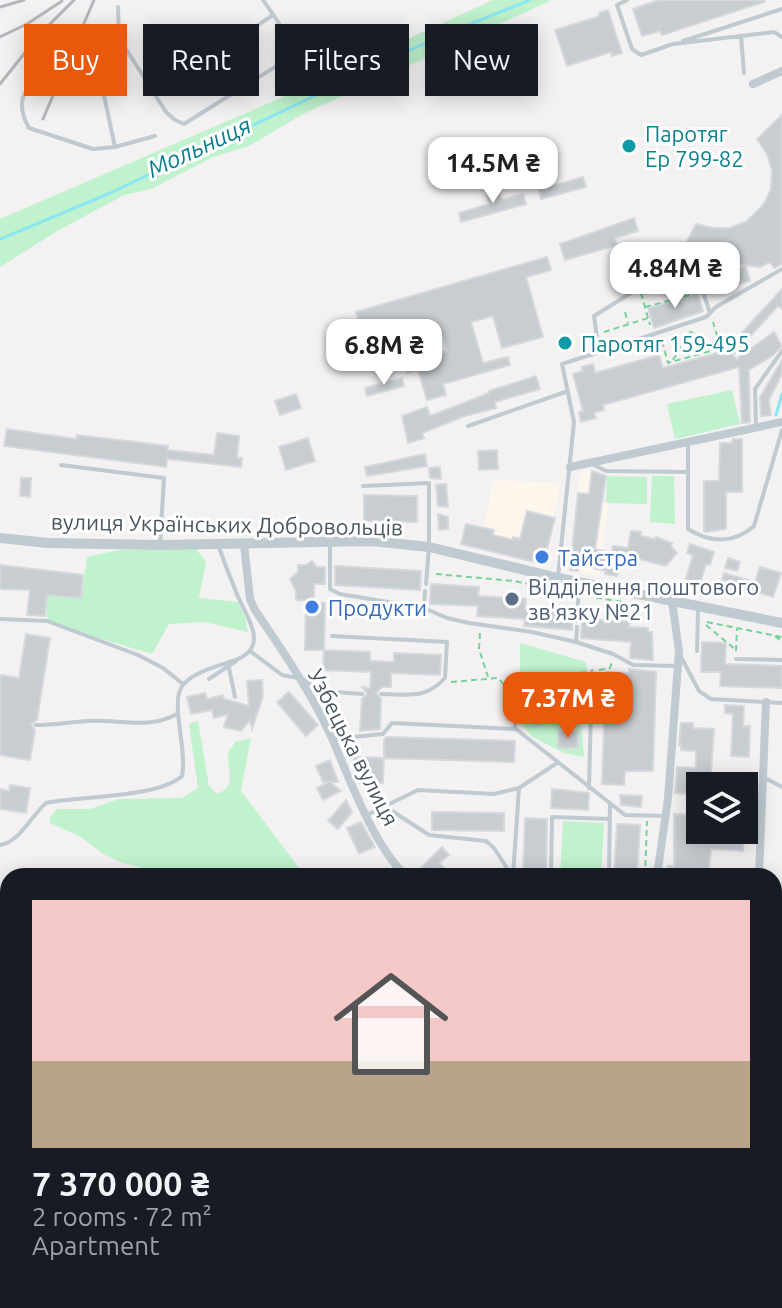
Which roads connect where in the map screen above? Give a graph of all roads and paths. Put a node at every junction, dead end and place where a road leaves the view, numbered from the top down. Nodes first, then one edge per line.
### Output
1 (263, 0) edge
2 (627, 0) edge
3 (118, 7) dead end
4 (782, 9) edge
5 (273, 15) junction
6 (119, 24) edge
7 (259, 24) edge
8 (741, 36) junction
9 (782, 37) edge
10 (673, 44) junction
11 (127, 50) edge
12 (782, 71) edge
13 (744, 73) dead end
14 (143, 75) edge
15 (259, 77) edge
16 (753, 84) dead end
17 (24, 94) edge
18 (104, 96) edge
19 (156, 96) edge
20 (229, 96) edge
21 (155, 136) dead end
22 (115, 147) junction
23 (722, 267) dead end
24 (782, 269) edge
25 (692, 283) junction
26 (670, 287) dead end
27 (640, 288) junction
28 (703, 291) junction
29 (694, 294) junction
30 (645, 307) junction
31 (625, 312) dead end
32 (710, 313) junction
33 (648, 318) junction
34 (689, 323) junction
35 (629, 324) junction
36 (692, 330) junction
37 (659, 332) junction
38 (653, 334) junction
39 (595, 335) junction
40 (782, 351) edge
41 (599, 352) junction
42 (698, 355) junction
43 (672, 362) junction
44 (568, 391) junction
45 (782, 422) edge
46 (468, 426) dead end
47 (756, 427) junction
48 (782, 430) edge
49 (688, 442) junction
50 (591, 463) junction
51 (61, 465) dead end
52 (570, 467) junction
53 (688, 472) junction
54 (363, 486) dead end
55 (0, 538) edge
56 (330, 542) junction
57 (244, 544) junction
58 (160, 545) junction
59 (218, 545) junction
60 (429, 547) junction
61 (427, 573) junction
62 (558, 578) junction
63 (579, 583) junction
64 (426, 584) dead end
65 (425, 591) dead end
66 (578, 595) junction
67 (672, 601) junction
68 (623, 602) dead end
69 (698, 606) junction
70 (424, 608) junction
71 (0, 619) edge
72 (782, 623) edge
73 (737, 628) junction
74 (332, 636) dead end
75 (479, 640) dead end
76 (782, 640) edge
77 (576, 642) junction
78 (736, 650) junction
79 (250, 651) junction
80 (679, 651) junction
81 (697, 651) dead end
82 (238, 659) junction
83 (736, 659) joint
84 (782, 660) edge
85 (677, 666) junction
86 (229, 668) junction
87 (610, 668) dead end
88 (592, 671) junction
89 (445, 678) junction
90 (489, 678) junction
91 (209, 679) dead end
92 (303, 679) junction
93 (183, 684) junction
94 (515, 692) joint
95 (362, 694) dead end
96 (381, 694) dead end
97 (235, 697) dead end
98 (766, 702) junction
99 (515, 703) junction
100 (782, 703) edge
101 (177, 714) junction
102 (36, 725) dead end
103 (515, 729) junction
104 (332, 739) junction
105 (558, 762) junction
106 (763, 776) junction
107 (782, 787) edge
108 (519, 788) junction
109 (589, 788) junction
110 (610, 804) junction
111 (386, 807) junction
112 (367, 815) junction
113 (648, 816) junction
114 (666, 816) junction
115 (610, 819) junction
116 (0, 845) edge
117 (398, 868) edge
118 (508, 868) edge
119 (514, 868) edge
120 (551, 868) edge
121 (609, 868) edge
122 (645, 868) edge
123 (658, 868) edge
124 (759, 868) edge

1 - 5 lane
2 - 10 lane
3 - 6 lane
4 - 10 lane
5 - 7 lane
5 - 15 lane
8 - 9 lane
8 - 10 lane
8 - 13 lane
11 - 14 lane
12 - 16 street
17 - 22 lane
18 - 22 lane
19 - 20 lane
21 - 22 lane
23 - 25 lane
24 - 32 lane
25 - 27 lane
25 - 28 lane
26 - 29 path
27 - 30 path
27 - 39 lane
28 - 29 path
28 - 32 lane
29 - 30 path
30 - 33 path
31 - 35 path
32 - 34 lane
32 - 42 path
33 - 35 path
33 - 38 path
34 - 36 path
34 - 37 lane
35 - 39 path
36 - 42 path
36 - 43 path
37 - 38 lane
37 - 43 path
38 - 41 lane
39 - 41 lane
40 - 47 lane
41 - 44 lane
42 - 43 path
44 - 46 lane
44 - 52 lane
45 - 47 street
47 - 49 street
48 - 53 lane
49 - 50 street
49 - 53 lane
50 - 52 street
50 - 53 lane
51 - 58 lane
52 - 62 lane
54 - 60 lane
55 - 58 street, вулиця Українських Добровольців
56 - 57 street, вулиця Українських Добровольців
56 - 60 street, вулиця Українських Добровольців
56 - 70 lane
57 - 59 street, вулиця Українських Добровольців
57 - 92 street, Узбецька вулиця
58 - 59 street, вулиця Українських Добровольців
59 - 79 lane
60 - 61 lane
60 - 62 street, вулиця Українських Добровольців
61 - 64 lane
61 - 66 path
62 - 63 street, вулиця Українських Добровольців
63 - 66 lane
63 - 67 street, вулиця Українських Добровольців
65 - 70 lane
66 - 68 path
66 - 77 lane
67 - 69 street, вулиця Українських Добровольців
67 - 80 street
69 - 72 street, вулиця Українських Добровольців
69 - 81 lane
70 - 77 lane
71 - 93 lane
73 - 76 path
73 - 78 path
73 - 78 path
74 - 89 lane
75 - 90 path
77 - 85 lane
78 - 83 path
79 - 82 lane
79 - 92 lane
80 - 85 street
80 - 98 lane
82 - 86 lane
82 - 93 lane
83 - 84 lane
85 - 114 street
86 - 91 lane
86 - 97 lane
87 - 88 path
88 - 99 path
88 - 109 lane
89 - 90 path
89 - 96 lane
90 - 94 path
92 - 95 lane
92 - 104 street, Узбецька вулиця
93 - 101 lane
94 - 99 lane
98 - 100 lane
98 - 106 street
99 - 103 lane
101 - 102 lane
101 - 116 lane
103 - 104 lane
103 - 105 lane
104 - 112 street, Узбецька вулиця
105 - 108 lane
105 - 109 lane
106 - 107 lane
106 - 124 street
108 - 111 lane
108 - 119 lane
109 - 110 lane
110 - 113 lane
110 - 115 lane
111 - 112 lane
111 - 118 lane
112 - 117 street, Узбецька вулиця
113 - 114 lane
113 - 122 path
114 - 123 street
115 - 120 lane
115 - 121 lane

